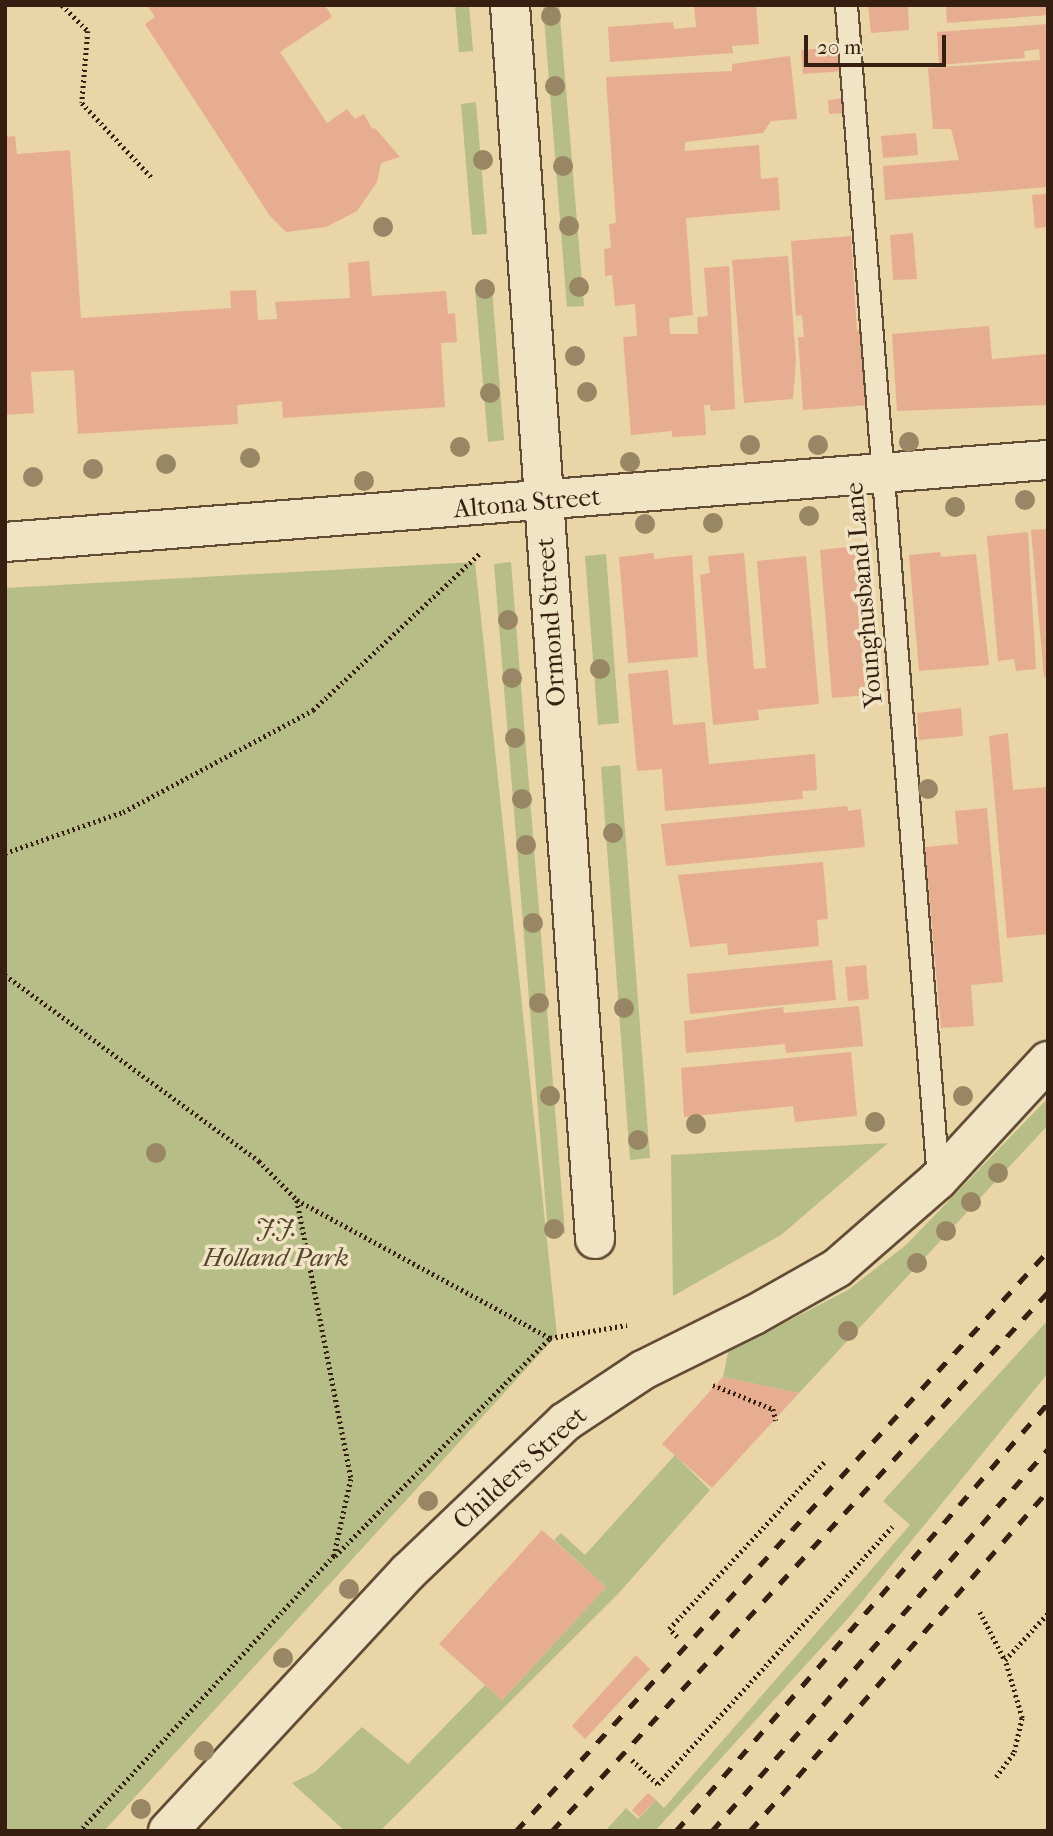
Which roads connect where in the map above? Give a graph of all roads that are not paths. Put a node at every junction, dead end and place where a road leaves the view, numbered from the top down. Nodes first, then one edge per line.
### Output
1 (510, 5) edge
2 (846, 5) edge
3 (1048, 460) edge
4 (882, 473) junction
5 (542, 502) junction
6 (5, 542) edge
7 (1048, 1061) edge
8 (938, 1180) junction
9 (595, 1240) dead end
10 (168, 1831) edge

1 - 5 street, Ormond Street
2 - 4 lane, Younghusband Lane
3 - 4 street, Altona Street
4 - 5 street, Altona Street
4 - 8 lane, Younghusband Lane
5 - 6 street, Altona Street
5 - 9 street, Ormond Street
7 - 8 street, Childers Street
8 - 10 street, Childers Street

